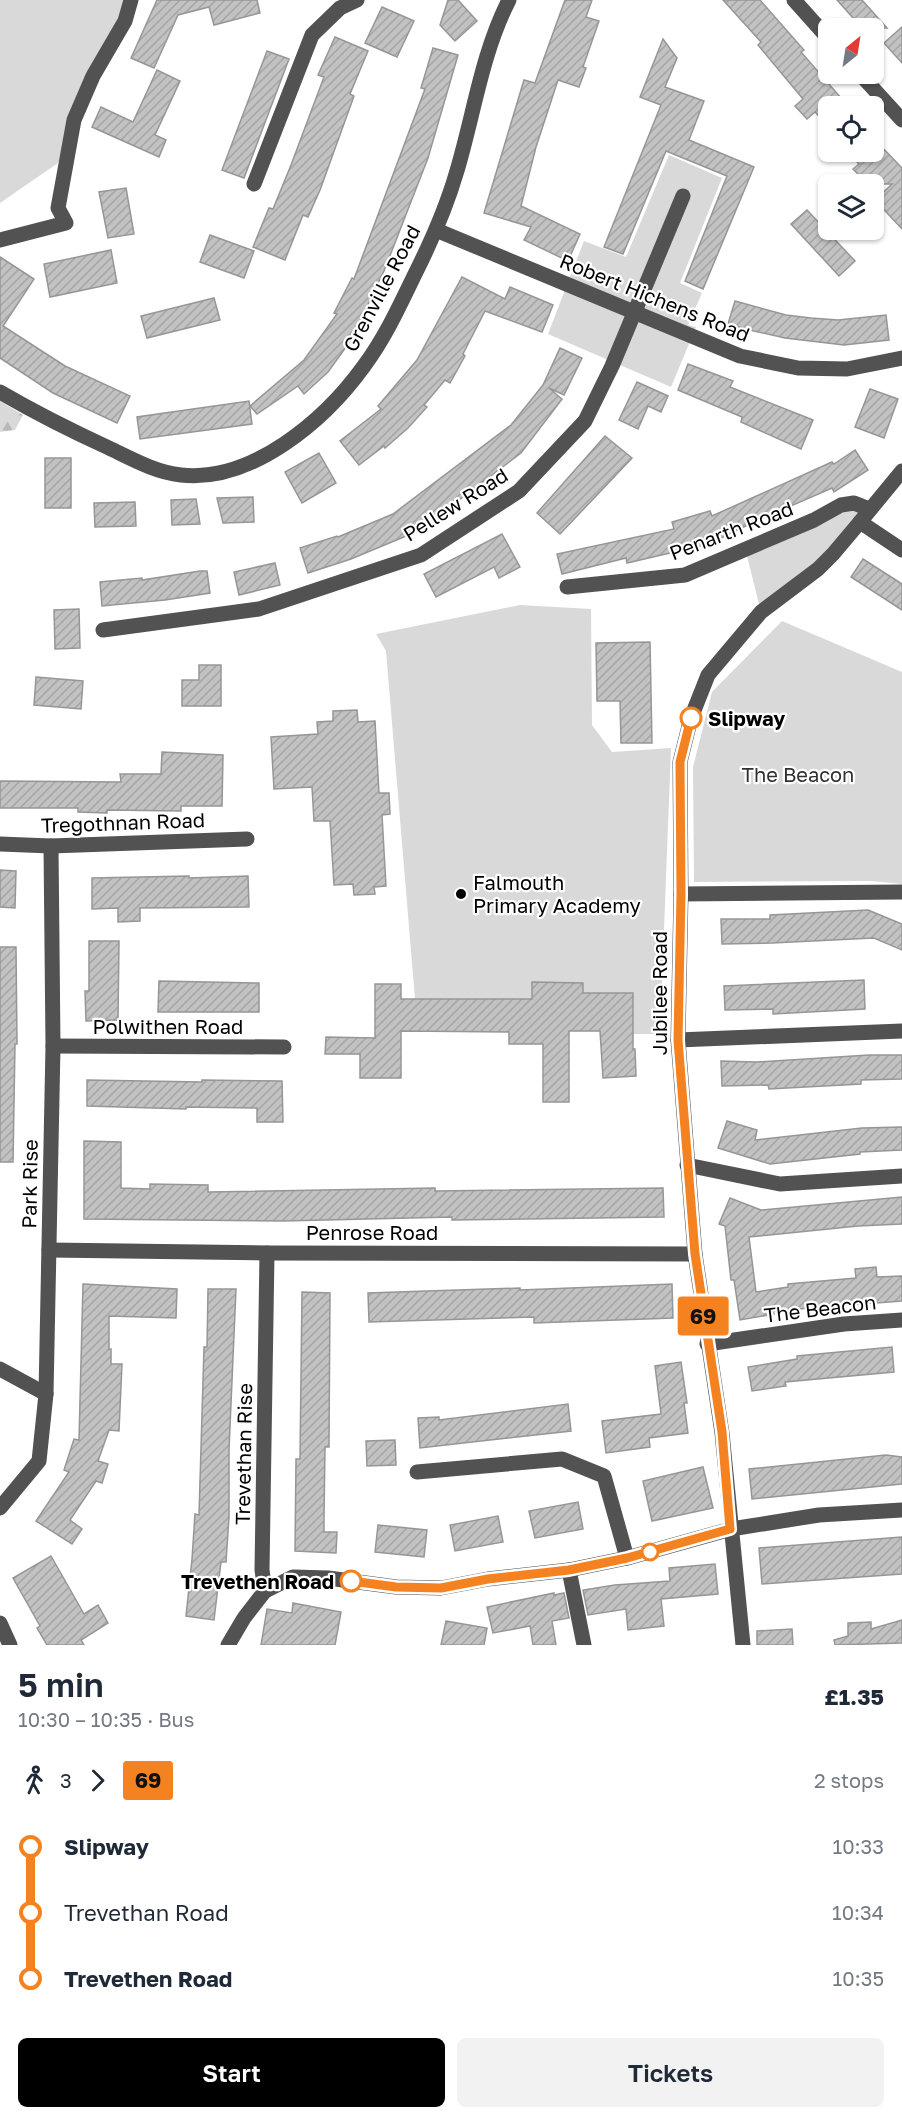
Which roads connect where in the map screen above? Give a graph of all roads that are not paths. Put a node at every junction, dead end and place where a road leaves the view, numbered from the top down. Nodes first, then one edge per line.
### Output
1 (131, 0) edge
2 (357, 0) edge
3 (509, 0) edge
4 (794, 0) edge
5 (818, 27) edge
6 (869, 84) edge
7 (902, 120) edge
8 (254, 184) dead end
9 (683, 196) dead end
10 (436, 230) junction
11 (0, 240) edge
12 (634, 312) junction
13 (902, 358) edge
14 (0, 392) edge
15 (902, 471) edge
16 (869, 509) junction
17 (860, 522) junction
18 (902, 550) edge
19 (567, 587) dead end
20 (102, 630) dead end
21 (247, 839) dead end
22 (0, 844) edge
23 (51, 846) junction
24 (902, 892) edge
25 (681, 894) junction
26 (902, 1031) edge
27 (678, 1040) junction
28 (53, 1046) junction
29 (284, 1047) dead end
30 (687, 1165) junction
31 (902, 1176) edge
32 (49, 1250) junction
33 (267, 1253) junction
34 (695, 1254) junction
35 (902, 1320) edge
36 (707, 1344) junction
37 (0, 1369) edge
38 (46, 1394) junction
39 (417, 1472) dead end
40 (0, 1508) edge
41 (902, 1510) edge
42 (730, 1529) junction
43 (627, 1558) junction
44 (569, 1570) junction
45 (265, 1591) junction
46 (0, 1623) edge
47 (10, 1645) edge
48 (228, 1645) edge
49 (584, 1645) edge
50 (743, 1645) edge

1 - 11 street
2 - 8 street
3 - 10 street, Grenville Road
4 - 5 street
6 - 7 street
9 - 12 street, Pellew Road
10 - 12 street, Robert Hichens Road
10 - 14 street, Grenville Road
12 - 13 street, Robert Hichens Road
12 - 20 street, Pellew Road
15 - 16 street, Jubilee Road
16 - 17 street, Jubilee Road
16 - 19 street, Penarth Road
17 - 18 street
17 - 25 street, Jubilee Road
21 - 23 street, Tregothnan Road
22 - 23 street, Tregothnan Road
23 - 28 street, Park Rise
24 - 25 street
25 - 27 street, Jubilee Road
26 - 27 street
27 - 30 street, Jubilee Road
28 - 29 street, Polwithen Road
28 - 32 street, Park Rise
30 - 31 street
30 - 34 street, Jubilee Road
32 - 33 street, Penrose Road
32 - 38 street, Park Rise
33 - 34 street, Penrose Road
33 - 45 street, Trevethan Rise
34 - 36 street, Jubilee Road
35 - 36 street, The Beacon
36 - 42 street, Jubilee Road
37 - 38 street
38 - 40 street, Park Rise
39 - 43 street
41 - 42 street
42 - 43 street
42 - 50 street, Jubilee Road
43 - 44 street
44 - 45 street
44 - 49 street
45 - 48 street
46 - 47 street

